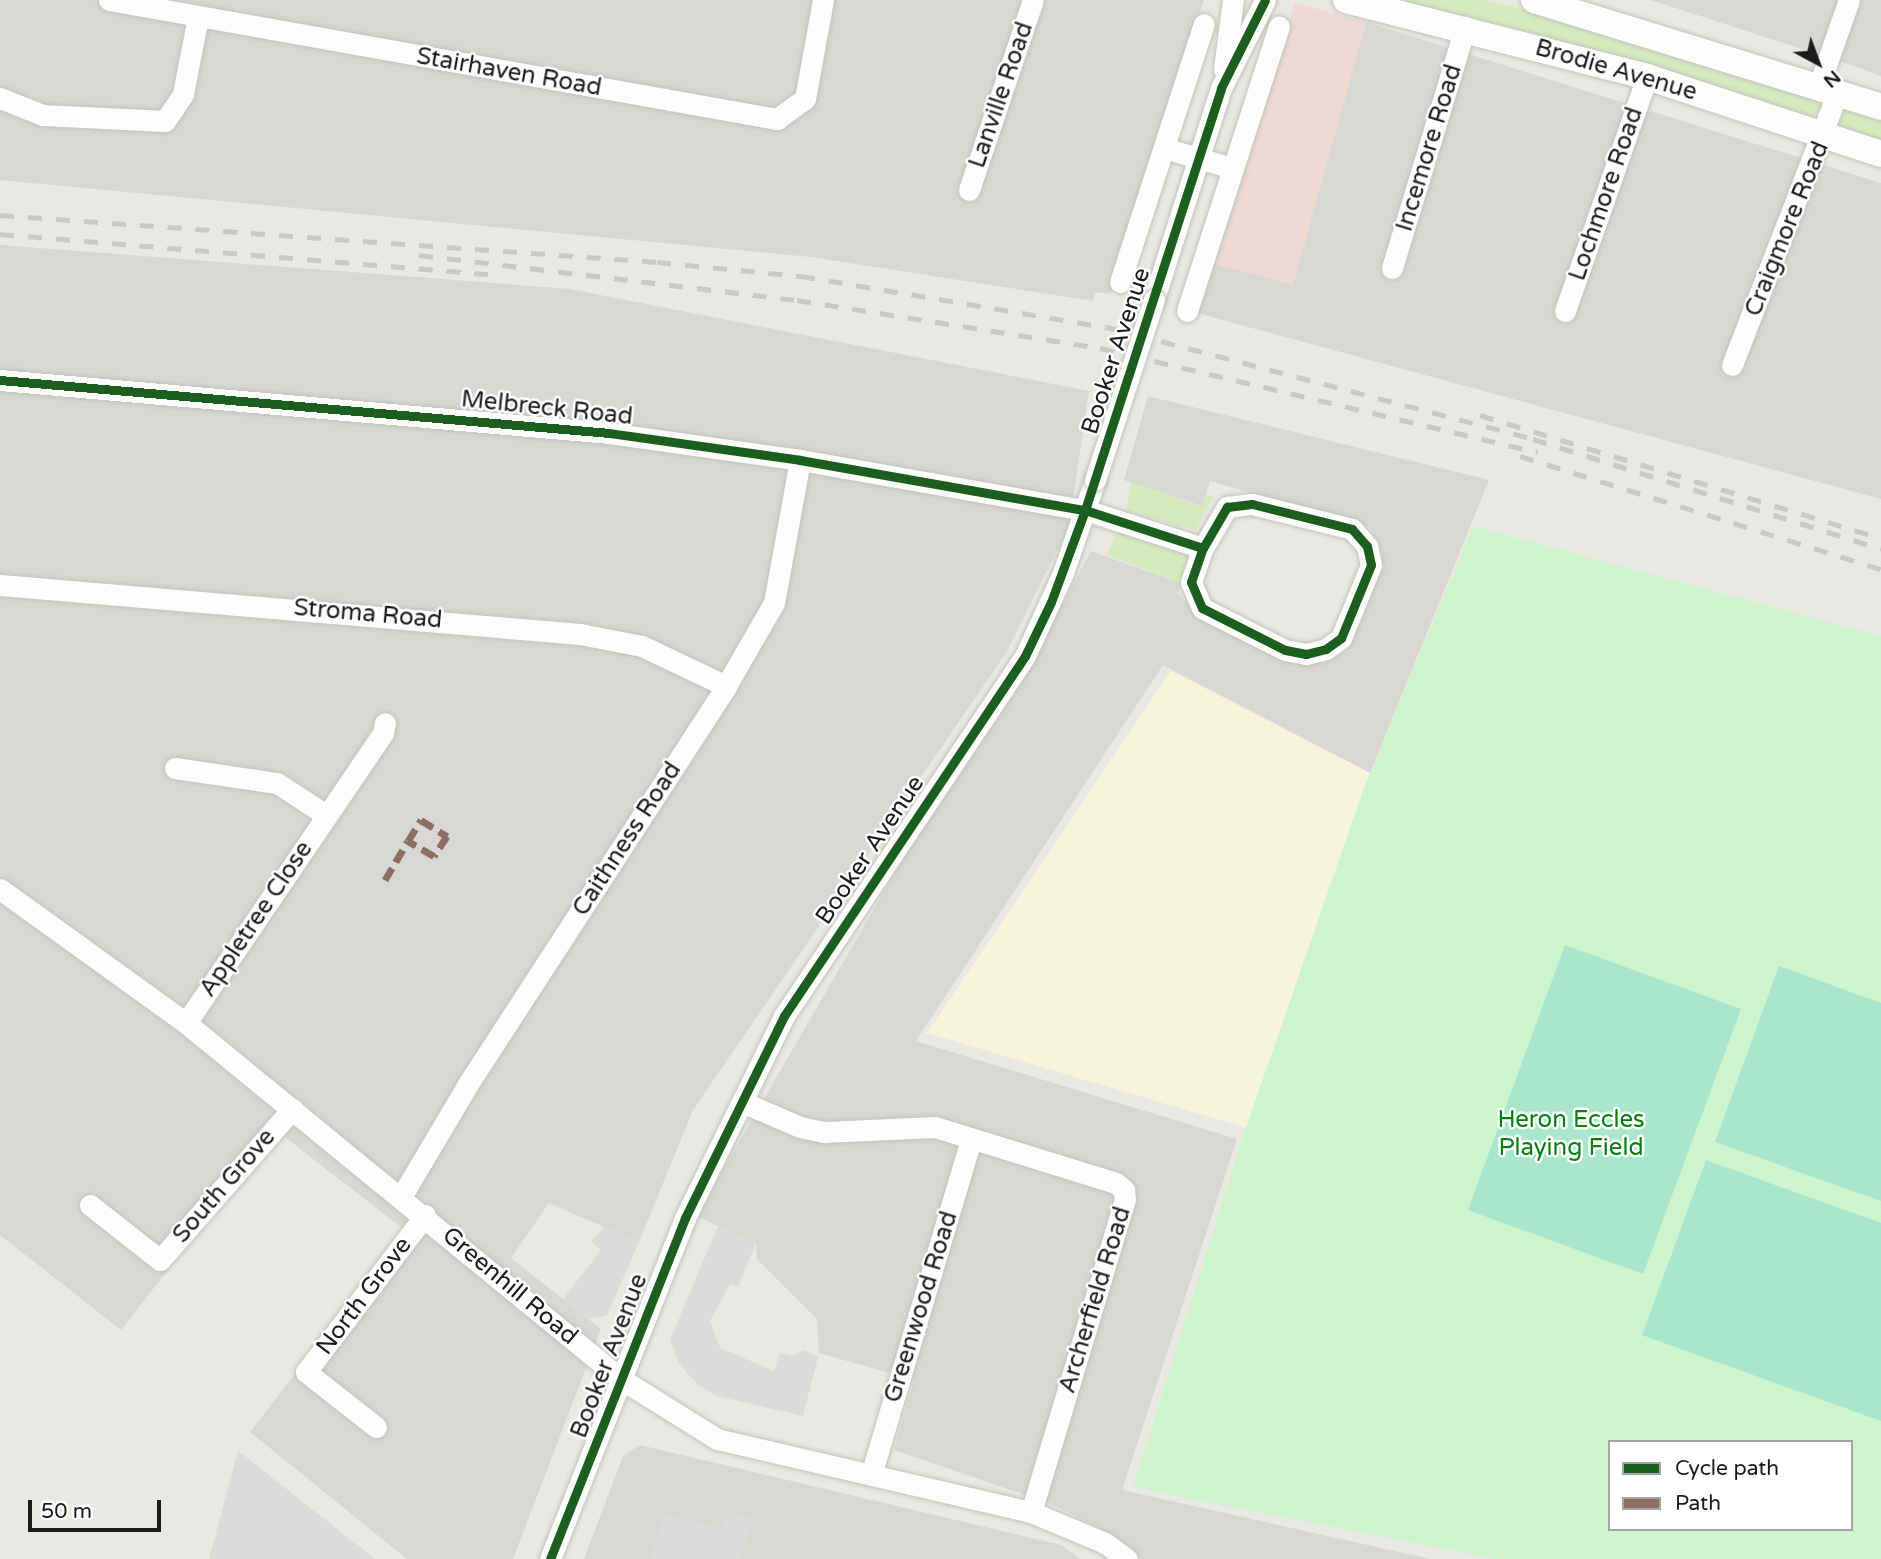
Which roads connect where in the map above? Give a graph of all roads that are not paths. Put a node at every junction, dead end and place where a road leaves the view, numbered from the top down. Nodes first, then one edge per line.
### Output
1 (109, 0) edge
2 (823, 0) edge
3 (1033, 0) edge
4 (1233, 0) edge
5 (1265, 0) edge
6 (1346, 0) edge
7 (1534, 0) edge
8 (1849, 0) edge
9 (198, 17) junction
10 (1205, 24) dead end
11 (1465, 27) junction
12 (1247, 36) junction
13 (1647, 77) junction
14 (1221, 88) junction
15 (1828, 88) junction
16 (0, 98) edge
17 (1881, 107) edge
18 (1825, 135) junction
19 (1164, 148) junction
20 (1881, 154) edge
21 (1199, 156) junction
22 (1232, 169) junction
23 (969, 190) dead end
24 (1392, 268) dead end
25 (1120, 282) dead end
26 (1187, 311) dead end
27 (1565, 311) dead end
28 (1732, 365) dead end
29 (0, 380) edge
30 (800, 460) junction
31 (1086, 510) junction
32 (1203, 548) junction
33 (0, 585) edge
34 (726, 686) junction
35 (385, 723) dead end
36 (175, 768) dead end
37 (326, 815) junction
38 (0, 889) edge
39 (186, 1023) junction
40 (742, 1102) junction
41 (292, 1109) junction
42 (971, 1139) junction
43 (401, 1197) junction
44 (90, 1205) dead end
45 (425, 1215) junction
46 (621, 1379) junction
47 (376, 1427) dead end
48 (871, 1475) junction
49 (1031, 1512) junction
50 (550, 1559) edge
51 (1127, 1559) edge

1 - 9 street, Stairhaven Road
2 - 9 street, Stairhaven Road
3 - 23 street, Lanville Road
4 - 14 street, Booker Avenue
5 - 12 street, Booker Avenue
6 - 11 street, Brodie Avenue
7 - 15 street, Brodie Avenue
8 - 15 street, Craigmore Road
9 - 16 street
10 - 19 street, Booker Avenue
11 - 13 street, Brodie Avenue
11 - 24 street, Incemore Road
12 - 14 street, Booker Avenue
12 - 22 street
13 - 18 street, Brodie Avenue
13 - 27 street, Lochmore Road
14 - 21 street, Booker Avenue
15 - 17 street, Brodie Avenue
15 - 18 street, Craigmore Road
18 - 20 street, Brodie Avenue
18 - 28 street, Craigmore Road
19 - 21 street
19 - 25 street, Booker Avenue
21 - 22 street
21 - 31 street, Booker Avenue, bridge
22 - 26 street
29 - 30 street, Melbreck Road
30 - 31 street, Melbreck Road
30 - 34 street, Caithness Road
31 - 32 street, Melbreck Road
31 - 40 street, Booker Avenue
32 - 32 street
33 - 34 street, Stroma Road
34 - 43 street, Caithness Road
35 - 37 street, Appletree Close
36 - 37 street, Appletree Close
37 - 39 street, Appletree Close
38 - 39 street, Greenhill Road
39 - 41 street, Greenhill Road
40 - 42 street, Archerfield Road
40 - 46 street, Booker Avenue
41 - 43 street, Greenhill Road
41 - 44 street, South Grove
42 - 48 street, Greenwood Road
42 - 49 street, Archerfield Road
43 - 45 street, Greenhill Road
45 - 46 street, Greenhill Road
45 - 47 street, North Grove
46 - 48 street, Greenhill Road
46 - 50 street, Booker Avenue
48 - 49 street, Greenhill Road
49 - 51 street, Greenhill Road

